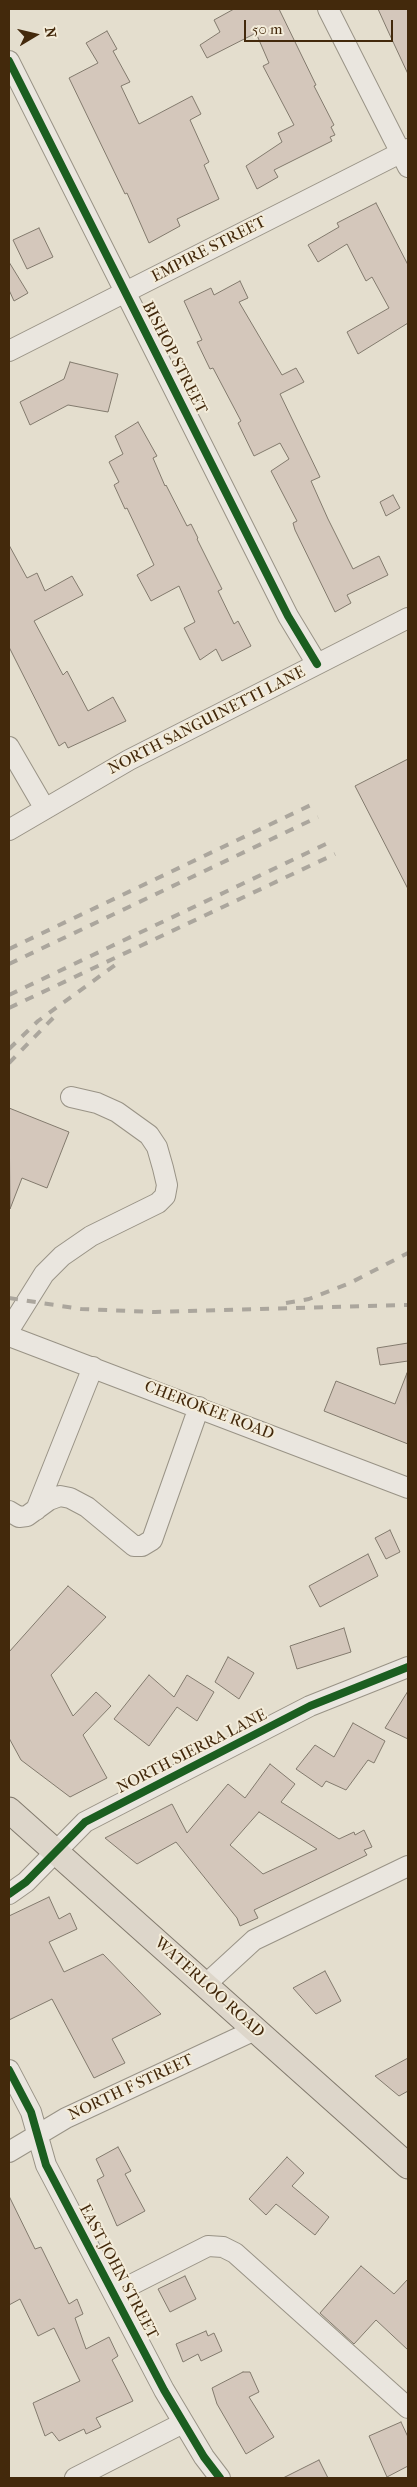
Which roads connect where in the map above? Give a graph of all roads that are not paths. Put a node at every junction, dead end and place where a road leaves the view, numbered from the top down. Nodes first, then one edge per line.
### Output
1 (328, 9) edge
2 (9, 62) edge
3 (406, 156) edge
4 (125, 292) junction
5 (9, 351) edge
6 (408, 618) edge
7 (316, 664) junction
8 (9, 747) edge
9 (44, 809) junction
10 (9, 830) edge
11 (71, 1097) dead end
12 (9, 1336) edge
13 (93, 1367) junction
14 (199, 1407) junction
15 (408, 1488) edge
16 (36, 1510) junction
17 (9, 1511) edge
18 (408, 1667) edge
19 (11, 1815) edge
20 (55, 1852) junction
21 (408, 1866) edge
22 (9, 1894) edge
23 (205, 1985) junction
24 (255, 2030) junction
25 (9, 2070) edge
26 (37, 2136) junction
27 (9, 2152) edge
28 (408, 2166) edge
29 (115, 2293) junction
30 (408, 2408) edge
31 (183, 2423) junction
32 (75, 2478) edge
33 (220, 2478) edge

1 - 3 street
2 - 4 street, BISHOP STREET
3 - 4 street, EMPIRE STREET
4 - 5 street, EMPIRE STREET
4 - 7 street, BISHOP STREET
6 - 7 street, NORTH SANGUINETTI LANE
7 - 9 street, NORTH SANGUINETTI LANE
8 - 9 street
9 - 10 street, NORTH SANGUINETTI LANE
11 - 12 street
12 - 13 street, CHEROKEE ROAD
13 - 14 street, CHEROKEE ROAD
13 - 16 street
14 - 15 street, CHEROKEE ROAD
14 - 16 street
16 - 17 street
18 - 20 street, NORTH SIERRA LANE
19 - 20 main road, WATERLOO ROAD
20 - 22 street, NORTH SIERRA LANE
20 - 23 main road, WATERLOO ROAD
21 - 23 street
23 - 24 main road, WATERLOO ROAD
24 - 26 street, NORTH F STREET
24 - 28 main road, WATERLOO ROAD
25 - 26 street, EAST JOHN STREET
26 - 27 street, NORTH F STREET
26 - 29 street, EAST JOHN STREET
29 - 30 street
29 - 31 street, EAST JOHN STREET
31 - 32 street
31 - 33 street, EAST JOHN STREET

